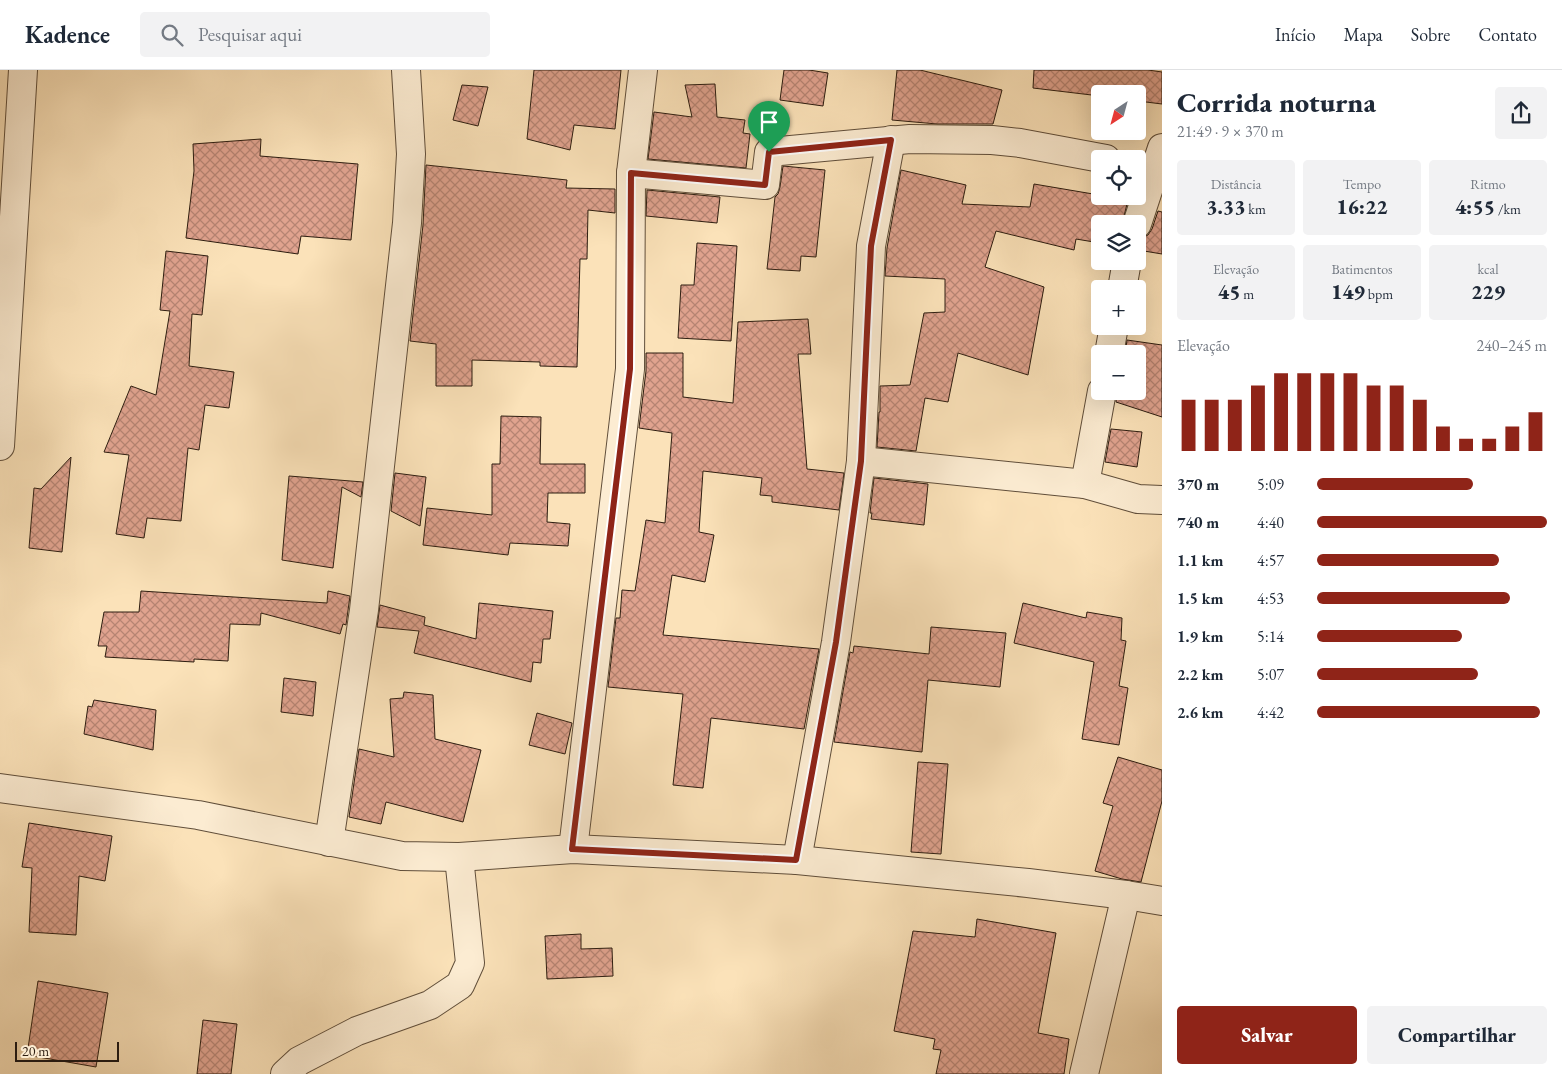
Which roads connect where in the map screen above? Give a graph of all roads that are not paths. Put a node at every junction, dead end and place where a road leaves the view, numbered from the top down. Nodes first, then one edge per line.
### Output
1 (23, 70) edge
2 (406, 70) edge
3 (643, 70) edge
4 (891, 140) junction
5 (1091, 156) edge
6 (1151, 160) edge
7 (631, 173) junction
8 (1139, 215) edge
9 (1100, 400) edge
10 (0, 446) edge
11 (861, 461) junction
12 (1085, 484) junction
13 (1162, 500) edge
14 (0, 788) edge
15 (329, 842) junction
16 (572, 849) junction
17 (459, 857) junction
18 (796, 860) junction
19 (1126, 895) junction
20 (1162, 901) edge
21 (285, 1074) edge
22 (1084, 1074) edge

1 - 10 street
2 - 15 street
3 - 7 street
4 - 5 street
4 - 7 street
4 - 11 street
6 - 8 street
7 - 16 street
9 - 12 street
11 - 12 street
11 - 18 street
12 - 13 street
14 - 15 street
15 - 17 street
16 - 17 street
16 - 18 street
17 - 21 street
18 - 19 street
19 - 20 street
19 - 22 street

